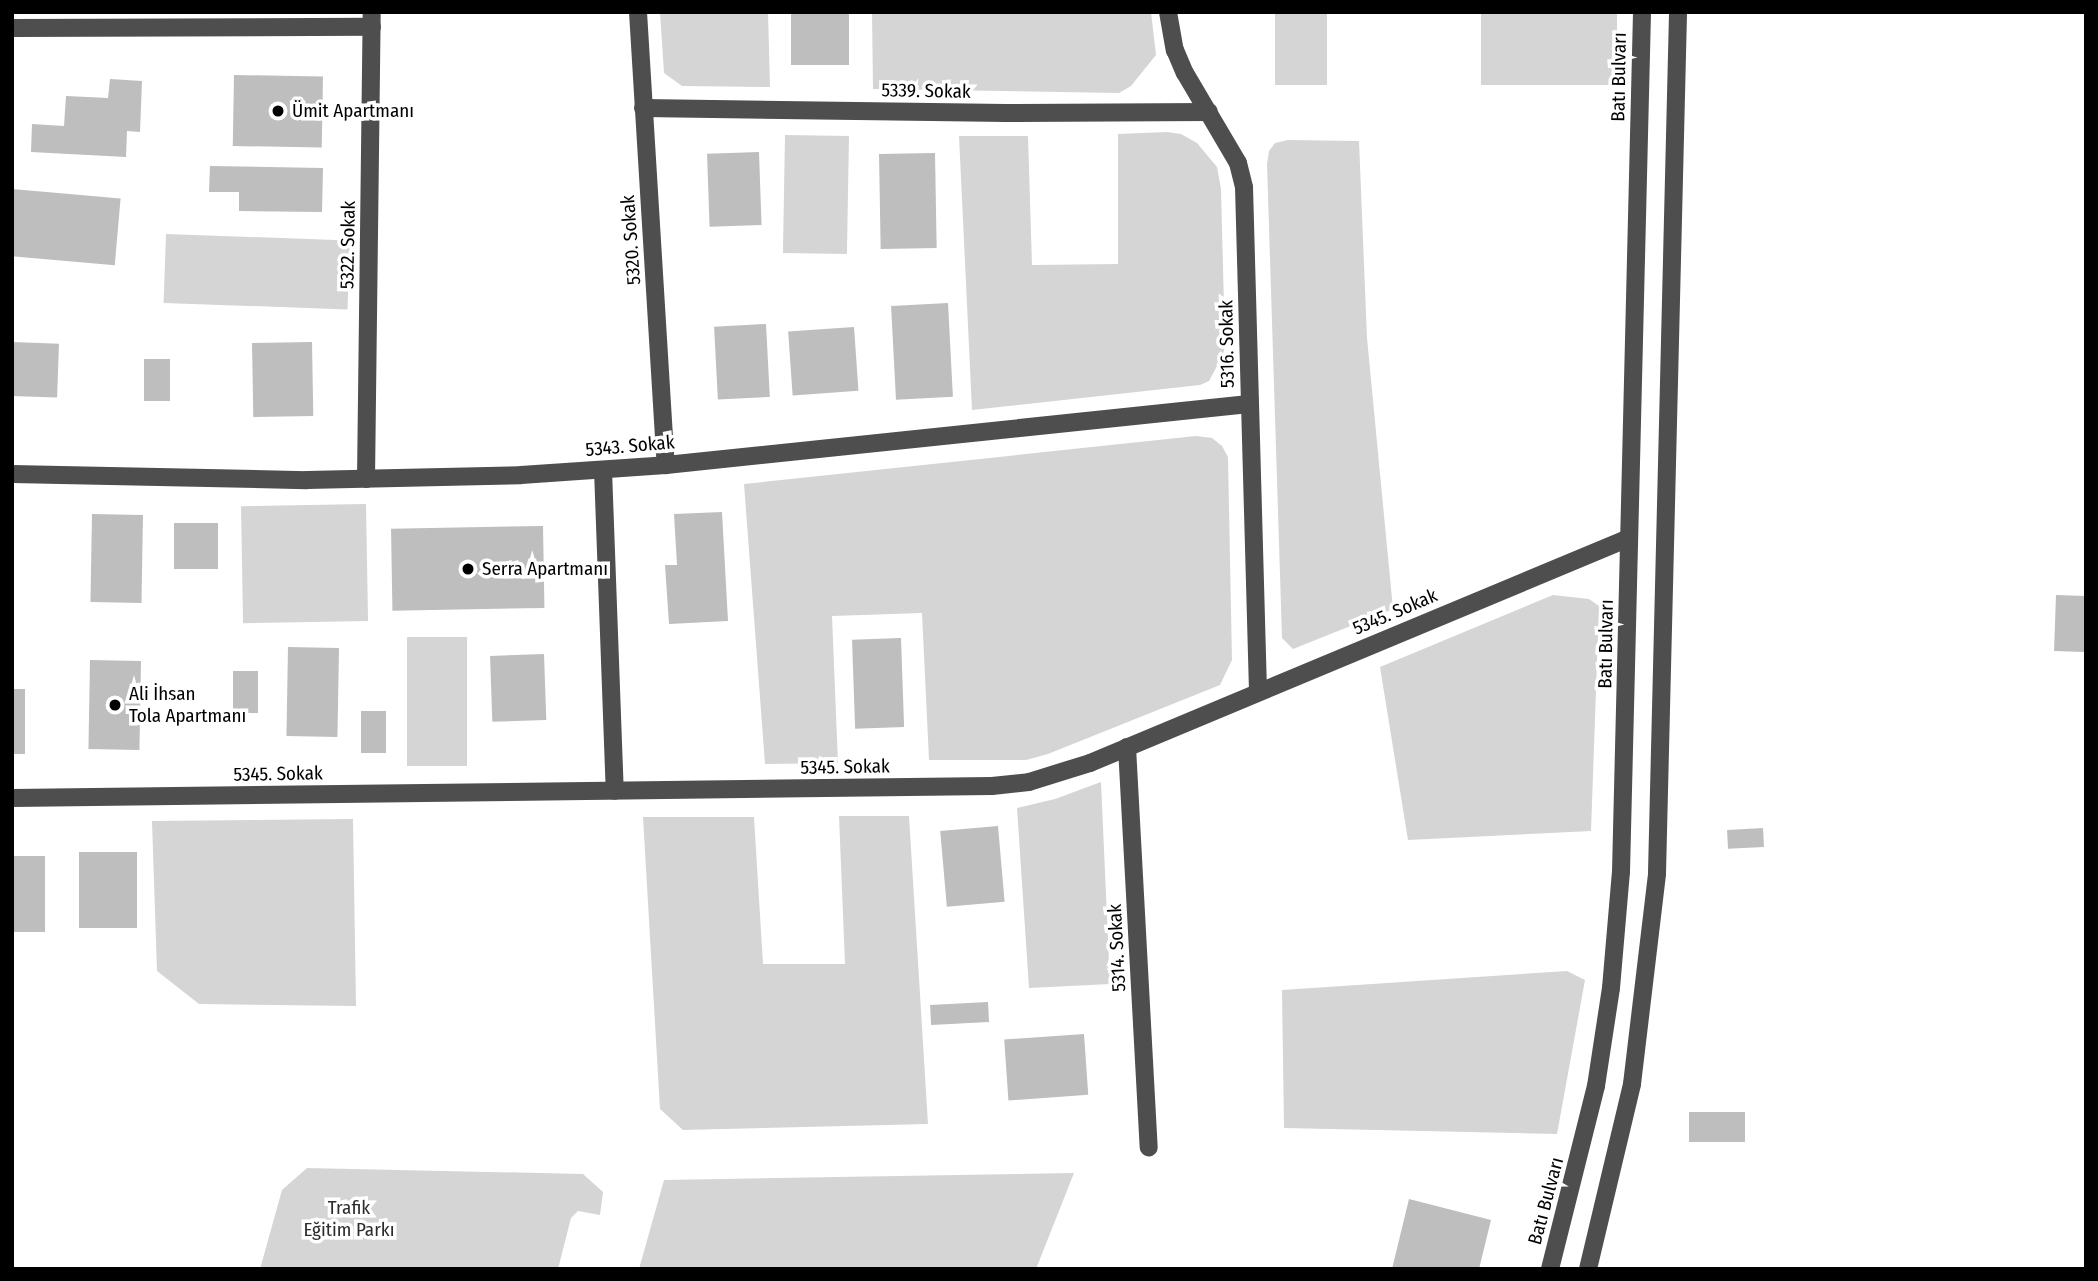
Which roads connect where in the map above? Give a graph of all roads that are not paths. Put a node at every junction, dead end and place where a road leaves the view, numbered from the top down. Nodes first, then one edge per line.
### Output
1 (638, 12) edge
2 (1168, 12) edge
3 (1642, 12) edge
4 (1678, 12) edge
5 (372, 20) edge
6 (12, 28) edge
7 (643, 108) junction
8 (1209, 112) junction
9 (1249, 404) junction
10 (666, 465) junction
11 (603, 470) junction
12 (12, 474) edge
13 (366, 479) junction
14 (1629, 538) junction
15 (1258, 692) junction
16 (1128, 747) junction
17 (615, 791) junction
18 (12, 798) edge
19 (1149, 1147) dead end
20 (1550, 1269) edge
21 (1588, 1269) edge

1 - 7 street, 5320. Sokak
2 - 8 street, 5316. Sokak
3 - 14 street, Batı Bulvarı
4 - 21 street
5 - 6 street
5 - 13 street, 5322. Sokak
7 - 8 street, 5339. Sokak
7 - 10 street, 5320. Sokak
8 - 9 street, 5316. Sokak
9 - 10 street, 5343. Sokak
9 - 15 street, 5316. Sokak
10 - 11 street, 5343. Sokak
11 - 13 street, 5343. Sokak
11 - 17 street
12 - 13 street, 5343. Sokak
14 - 15 street, 5345. Sokak
14 - 20 street, Batı Bulvarı
15 - 16 street, 5345. Sokak
16 - 17 street, 5345. Sokak
16 - 19 street, 5314. Sokak
17 - 18 street, 5345. Sokak

